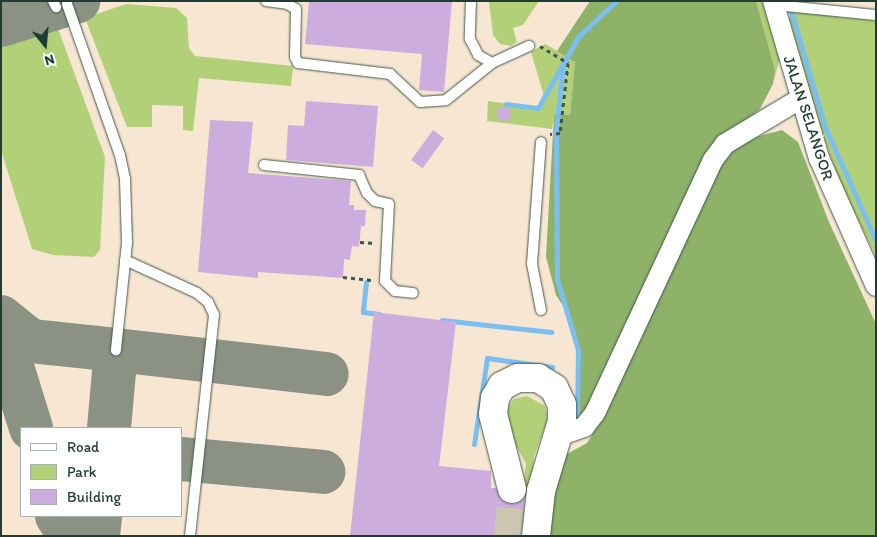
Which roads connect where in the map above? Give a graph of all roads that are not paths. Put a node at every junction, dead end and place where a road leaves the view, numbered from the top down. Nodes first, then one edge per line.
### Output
1 (266, 1) edge
2 (471, 1) edge
3 (774, 3) edge
4 (67, 4) dead end
5 (876, 15) edge
6 (531, 44) road end
7 (492, 63) junction
8 (800, 99) junction
9 (541, 142) dead end
10 (264, 165) dead end
11 (125, 260) junction
12 (876, 286) edge
13 (413, 292) dead end
14 (541, 310) dead end
15 (116, 350) dead end
16 (558, 436) junction
17 (512, 489) tunnel mouth
18 (190, 536) edge
19 (536, 536) edge

1 - 7 lane
2 - 7 lane
3 - 5 lane
3 - 8 street, JALAN SELANGOR
4 - 11 lane
6 - 7 lane
8 - 12 street, JALAN SELANGOR
8 - 16 street
9 - 14 lane
10 - 13 lane
11 - 15 lane
11 - 18 lane
16 - 17 main road
16 - 19 main road

